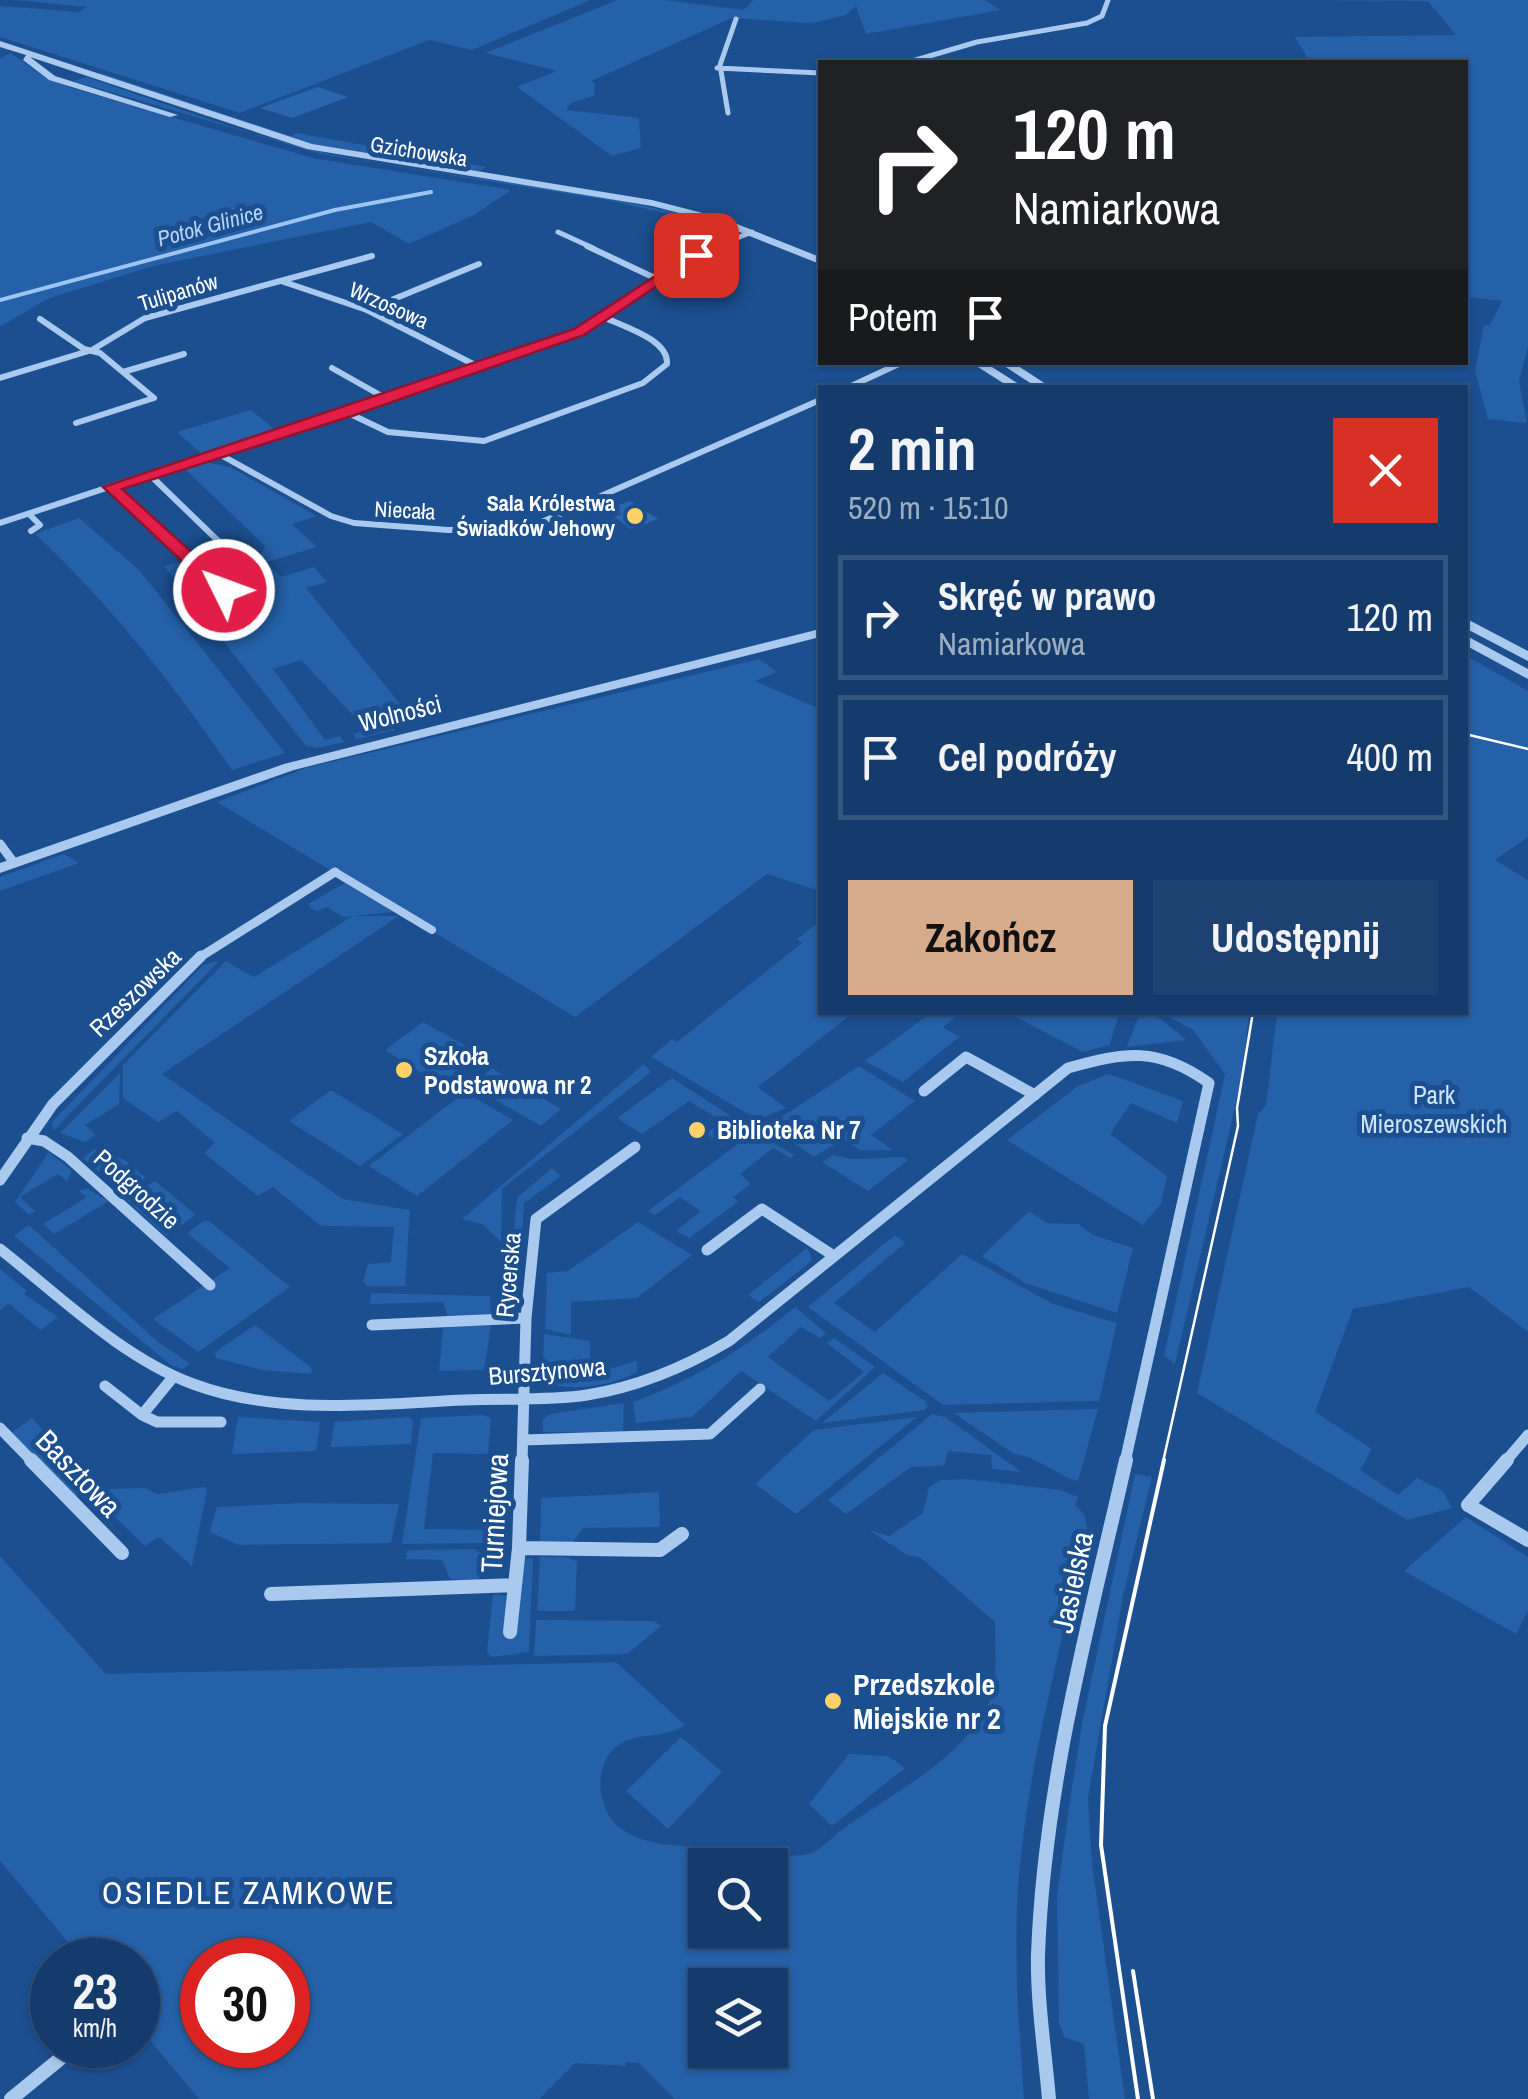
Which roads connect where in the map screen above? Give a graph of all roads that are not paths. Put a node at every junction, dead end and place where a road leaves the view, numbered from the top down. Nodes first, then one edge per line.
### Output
1 (1108, 0) edge
2 (736, 19) dead end
3 (0, 44) edge
4 (18, 51) junction
5 (916, 60) edge
6 (717, 68) junction
7 (84, 73) junction
8 (818, 73) edge
9 (60, 81) junction
10 (728, 113) dead end
11 (558, 232) dead end
12 (746, 235) junction
13 (372, 256) dead end
14 (818, 261) edge
15 (479, 264) dead end
16 (818, 273) edge
17 (658, 279) junction
18 (281, 281) junction
19 (366, 310) junction
20 (604, 318) junction
21 (40, 319) dead end
22 (92, 350) junction
23 (184, 354) dead end
24 (897, 365) edge
25 (981, 365) edge
26 (1008, 365) edge
27 (480, 367) junction
28 (332, 368) dead end
29 (123, 372) junction
30 (0, 378) edge
31 (853, 385) edge
32 (1015, 385) edge
33 (1042, 385) edge
34 (387, 398) junction
35 (818, 401) edge
36 (346, 412) junction
37 (76, 423) dead end
38 (219, 454) junction
39 (150, 475) junction
40 (111, 487) junction
41 (29, 514) junction
42 (0, 523) edge
43 (31, 531) dead end
44 (240, 562) dead end
45 (224, 590) dead end
46 (1468, 624) edge
47 (818, 634) edge
48 (1468, 641) edge
49 (1528, 657) edge
50 (1528, 675) edge
51 (0, 844) edge
52 (7, 866) edge
53 (335, 872) joint
54 (432, 930) dead end
55 (1210, 1083) joint
56 (924, 1091) dead end
57 (1035, 1095) junction
58 (28, 1138) junction
59 (635, 1148) dead end
60 (0, 1180) edge
61 (0, 1248) edge
62 (707, 1250) dead end
63 (834, 1256) junction
64 (210, 1285) dead end
65 (526, 1318) junction
66 (372, 1326) dead end
67 (174, 1376) junction
68 (105, 1386) dead end
69 (760, 1389) dead end
70 (526, 1396) junction
71 (142, 1415) junction
72 (221, 1422) dead end
73 (0, 1428) edge
74 (1528, 1435) edge
75 (524, 1440) junction
76 (682, 1534) dead end
77 (1528, 1540) edge
78 (519, 1548) junction
79 (122, 1553) dead end
80 (515, 1585) junction
81 (271, 1594) dead end
82 (510, 1632) dead end
83 (49, 2068) edge
84 (11, 2099) edge
85 (1048, 2099) edge

1 - 5 street
2 - 6 street
3 - 4 street, Gzichowska
4 - 7 street, Gzichowska
4 - 9 street, Gzichowska
6 - 8 street
6 - 10 street
7 - 9 street
7 - 12 street, Gzichowska
9 - 12 street, Gzichowska
11 - 17 street
12 - 14 street, Gzichowska
12 - 16 street, Gzichowska
12 - 17 street
13 - 18 street, Tulipanów
15 - 19 street
17 - 20 street
18 - 19 street, Wrzosowa
18 - 22 street, Tulipanów
19 - 27 street, Wrzosowa
20 - 27 street
20 - 36 street
21 - 22 street
22 - 29 street
22 - 30 street, Tulipanów
23 - 29 street
24 - 31 street
25 - 32 street
26 - 33 street
27 - 34 street
28 - 34 street
29 - 37 street
34 - 36 street
35 - 38 street, Niecała
36 - 38 street
38 - 39 street
39 - 40 street
39 - 44 street
40 - 41 street
40 - 45 street
41 - 42 street
41 - 43 street
46 - 49 street
47 - 52 street, Wolności
48 - 50 street
51 - 52 street
53 - 54 street
53 - 58 street, Rzeszowska
55 - 57 street, Bursztynowa
55 - 85 street, Jasielska
56 - 57 street
57 - 63 street, Bursztynowa
58 - 60 street, Rzeszowska
58 - 64 street, Podgrodzie
59 - 65 street, Rycerska
61 - 67 street, Bursztynowa
62 - 63 street
63 - 70 street, Bursztynowa
65 - 66 street
65 - 70 street, Rycerska
67 - 70 street, Bursztynowa
67 - 71 street
68 - 71 street
69 - 75 street
70 - 75 street, Turniejowa
71 - 72 street
73 - 79 street, Basztowa
74 - 77 street
75 - 78 street, Turniejowa
76 - 78 street
78 - 80 street, Turniejowa
80 - 81 street
80 - 82 street, Turniejowa
83 - 84 street

